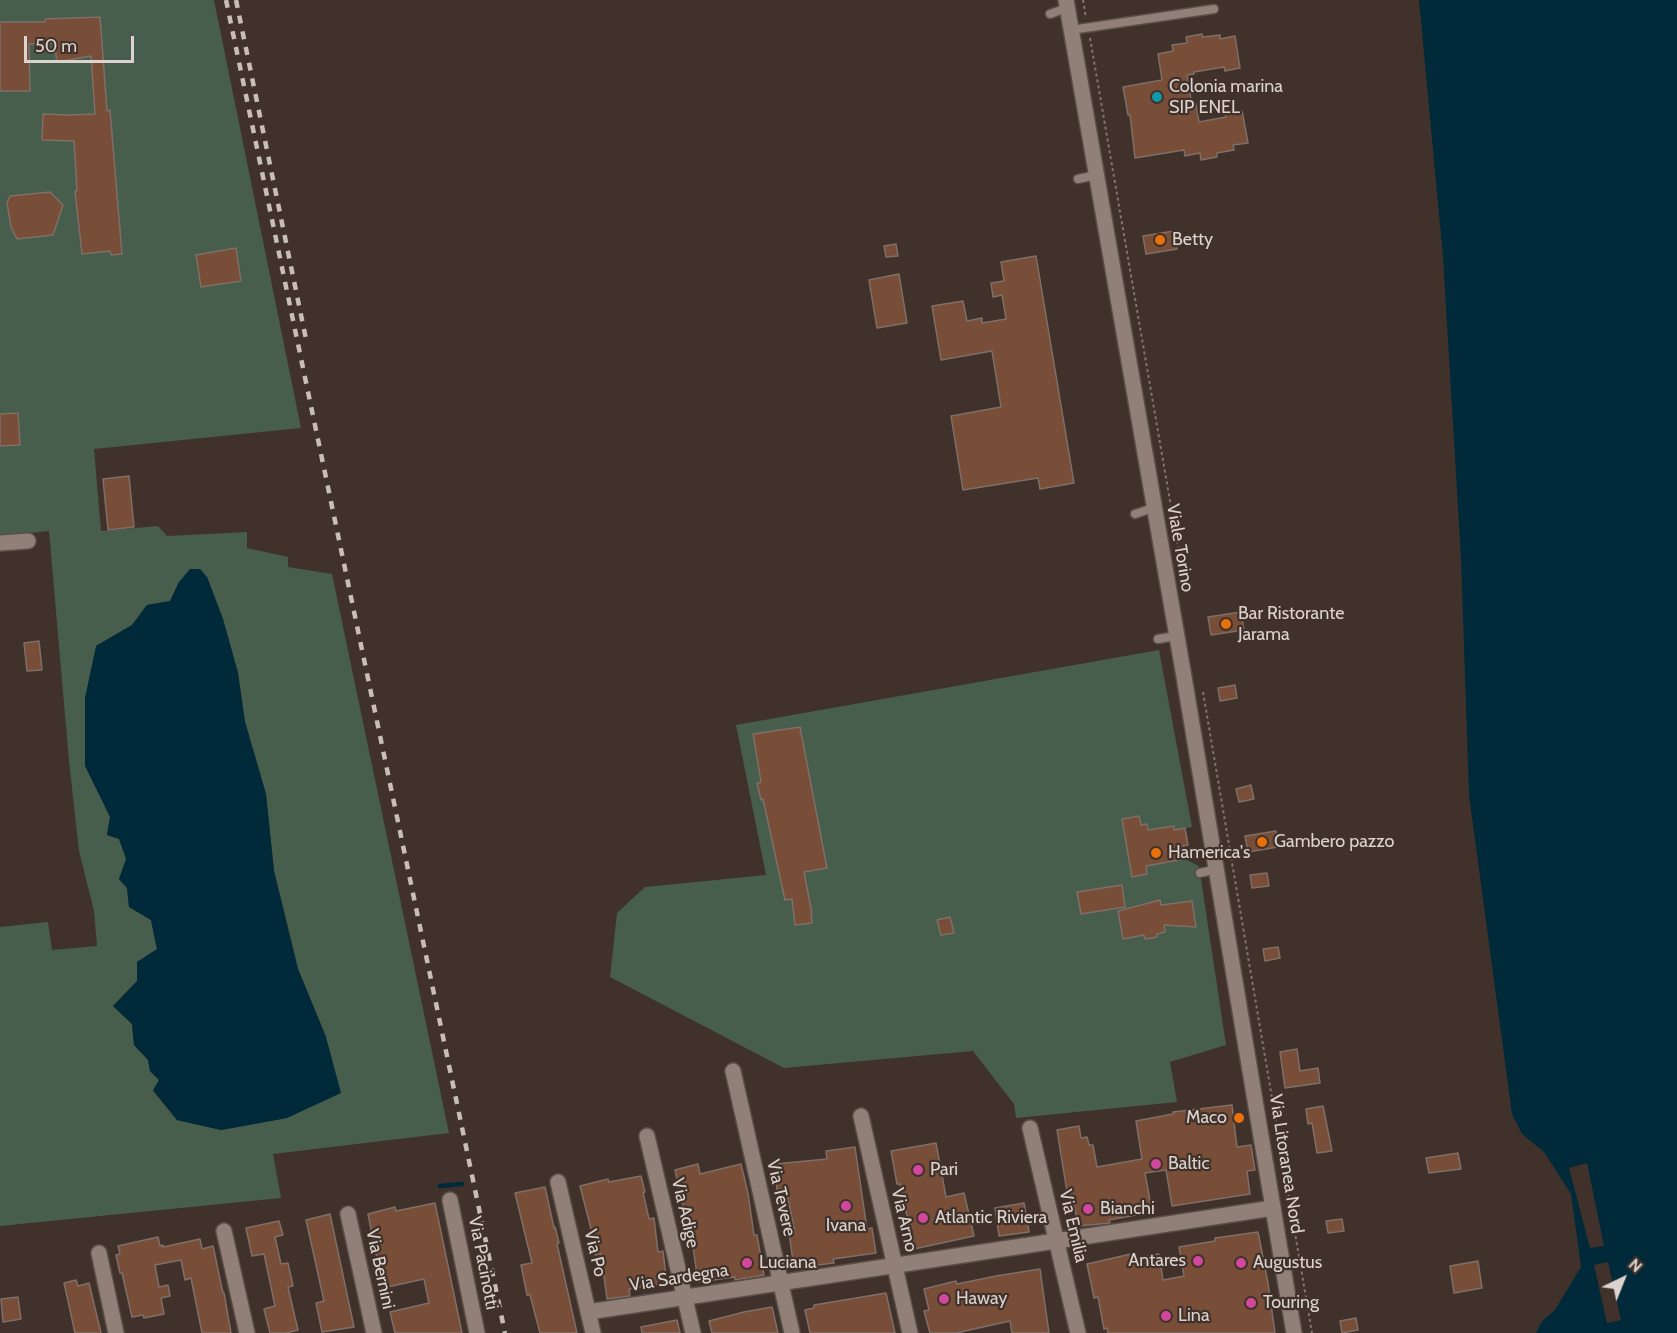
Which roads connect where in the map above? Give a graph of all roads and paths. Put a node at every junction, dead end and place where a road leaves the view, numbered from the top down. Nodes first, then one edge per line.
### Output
1 (1066, 4) edge
2 (1214, 9) dead end
3 (1050, 14) dead end
4 (1071, 30) junction
5 (1096, 175) junction
6 (1078, 179) dead end
7 (1154, 508) junction
8 (1135, 514) dead end
9 (28, 541) dead end
10 (0, 543) edge
11 (1176, 636) junction
12 (1158, 639) dead end
13 (1217, 869) junction
14 (1200, 873) dead end
15 (733, 1071) dead end
16 (1251, 1073) joint
17 (861, 1116) dead end
18 (1030, 1128) dead end
19 (647, 1136) dead end
20 (558, 1182) dead end
21 (450, 1200) dead end
22 (1273, 1208) junction
23 (348, 1214) dead end
24 (224, 1231) dead end
25 (1056, 1241) junction
26 (99, 1253) dead end
27 (894, 1265) junction
28 (780, 1283) junction
29 (684, 1297) junction
30 (588, 1312) junction
31 (116, 1333) edge
32 (247, 1333) edge
33 (374, 1333) edge
34 (477, 1333) edge
35 (593, 1333) edge
36 (693, 1333) edge
37 (792, 1333) edge
38 (910, 1333) edge
39 (1078, 1333) edge
40 (1294, 1333) edge

1 - 3 lane
1 - 4 street, Viale Torino
2 - 4 lane
4 - 5 street, Viale Torino
5 - 6 lane
5 - 7 street, Viale Torino
7 - 8 lane
7 - 11 street, Viale Torino
9 - 10 street
11 - 12 lane
11 - 13 street, Viale Torino
13 - 14 lane
13 - 16 street, Viale Torino
15 - 28 street, Via Tevere
16 - 22 street, Via Litoranea Nord
17 - 27 street, Via Arno
18 - 25 street, Via Emilia
19 - 29 street, Via Adige
20 - 30 street, Via Po
21 - 34 street, Via Pacinotti
22 - 25 street, Via Sardegna
22 - 40 street, Via Litoranea Nord
23 - 33 street, Via Bernini
24 - 32 street
25 - 27 street, Via Sardegna
25 - 39 street, Via Emilia
26 - 31 street
27 - 28 street, Via Sardegna
27 - 38 street, Via Arno
28 - 29 street, Via Sardegna
28 - 37 street, Via Tevere
29 - 30 street, Via Sardegna
29 - 36 street, Via Adige
30 - 35 street, Via Po

